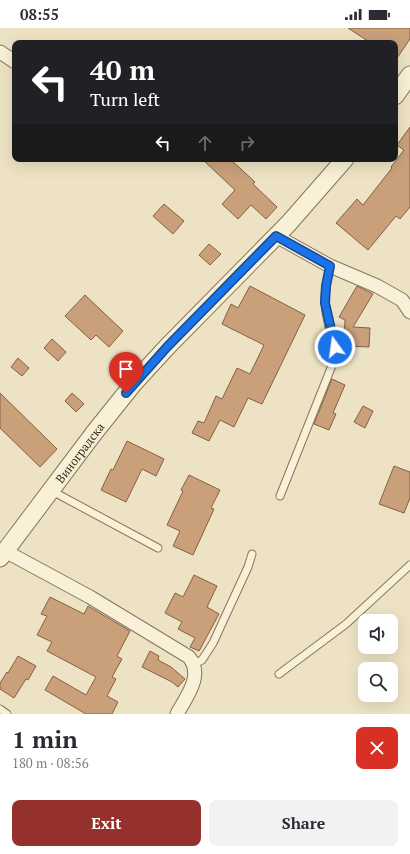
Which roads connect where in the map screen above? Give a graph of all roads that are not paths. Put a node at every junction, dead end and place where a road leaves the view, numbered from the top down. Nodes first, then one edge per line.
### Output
1 (0, 52) edge
2 (12, 60) edge
3 (410, 75) edge
4 (398, 92) edge
5 (343, 162) edge
6 (276, 236) junction
7 (330, 266) junction
8 (406, 302) edge
9 (410, 312) edge
10 (52, 491) junction
11 (280, 496) dead end
12 (158, 548) dead end
13 (252, 554) dead end
14 (3, 555) edge
15 (410, 565) edge
16 (194, 664) junction
17 (279, 674) dead end
18 (0, 709) edge
19 (7, 714) edge
20 (177, 714) edge

1 - 2 street
3 - 4 street
5 - 6 street, Виноградска
6 - 7 street
6 - 10 street, Виноградска
7 - 8 street
7 - 11 lane
8 - 9 street
10 - 12 lane
10 - 14 street, Виноградска
13 - 16 lane
14 - 16 street
15 - 17 lane
16 - 20 street
18 - 19 lane

